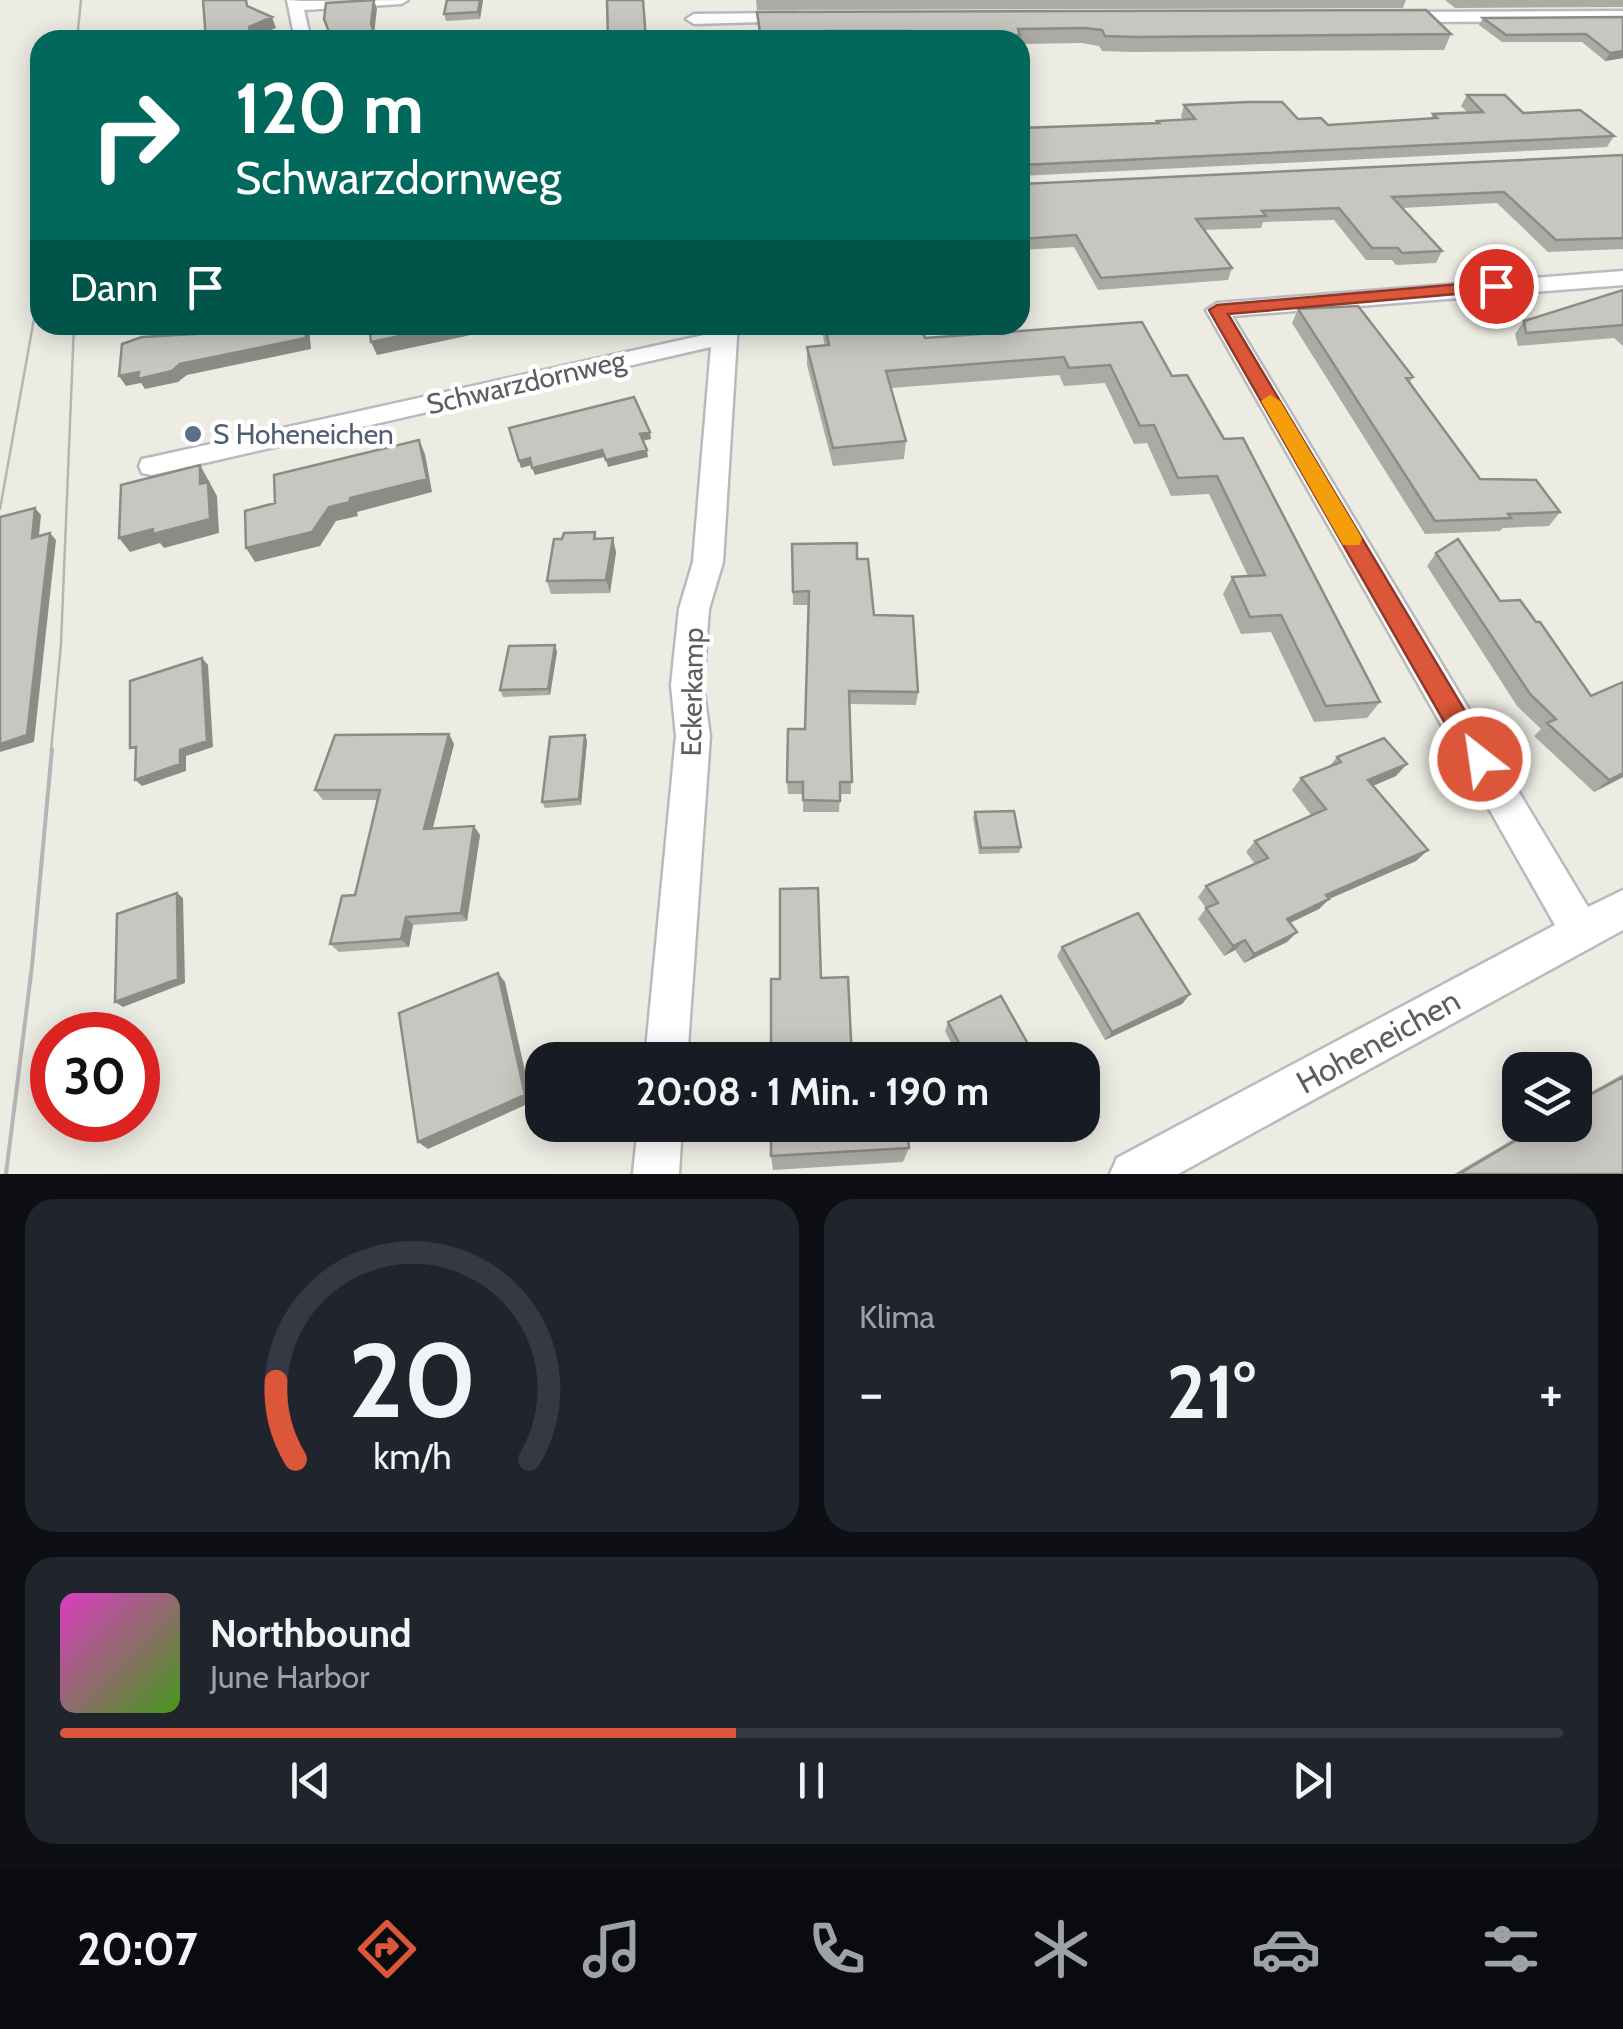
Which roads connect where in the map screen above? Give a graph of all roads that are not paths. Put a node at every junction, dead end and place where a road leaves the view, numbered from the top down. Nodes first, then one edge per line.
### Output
1 (384, 0) edge
2 (401, 0) edge
3 (692, 0) edge
4 (295, 3) edge
5 (1623, 16) edge
6 (1367, 17) edge
7 (810, 18) edge
8 (694, 19) junction
9 (302, 30) edge
10 (695, 30) edge
11 (1623, 278) edge
12 (708, 335) edge
13 (725, 335) edge
14 (152, 466) dead end
15 (1623, 909) edge
16 (1580, 931) junction
17 (668, 1042) edge
18 (659, 1142) edge
19 (656, 1174) edge
20 (1133, 1174) edge

1 - 2 street
1 - 4 street
3 - 8 street
4 - 9 street
5 - 6 street
7 - 8 street
8 - 10 street
11 - 16 street
12 - 14 street, Schwarzdornweg
13 - 17 street, Eckerkamp
15 - 16 street, Hoheneichen
16 - 20 street, Hoheneichen
18 - 19 street

